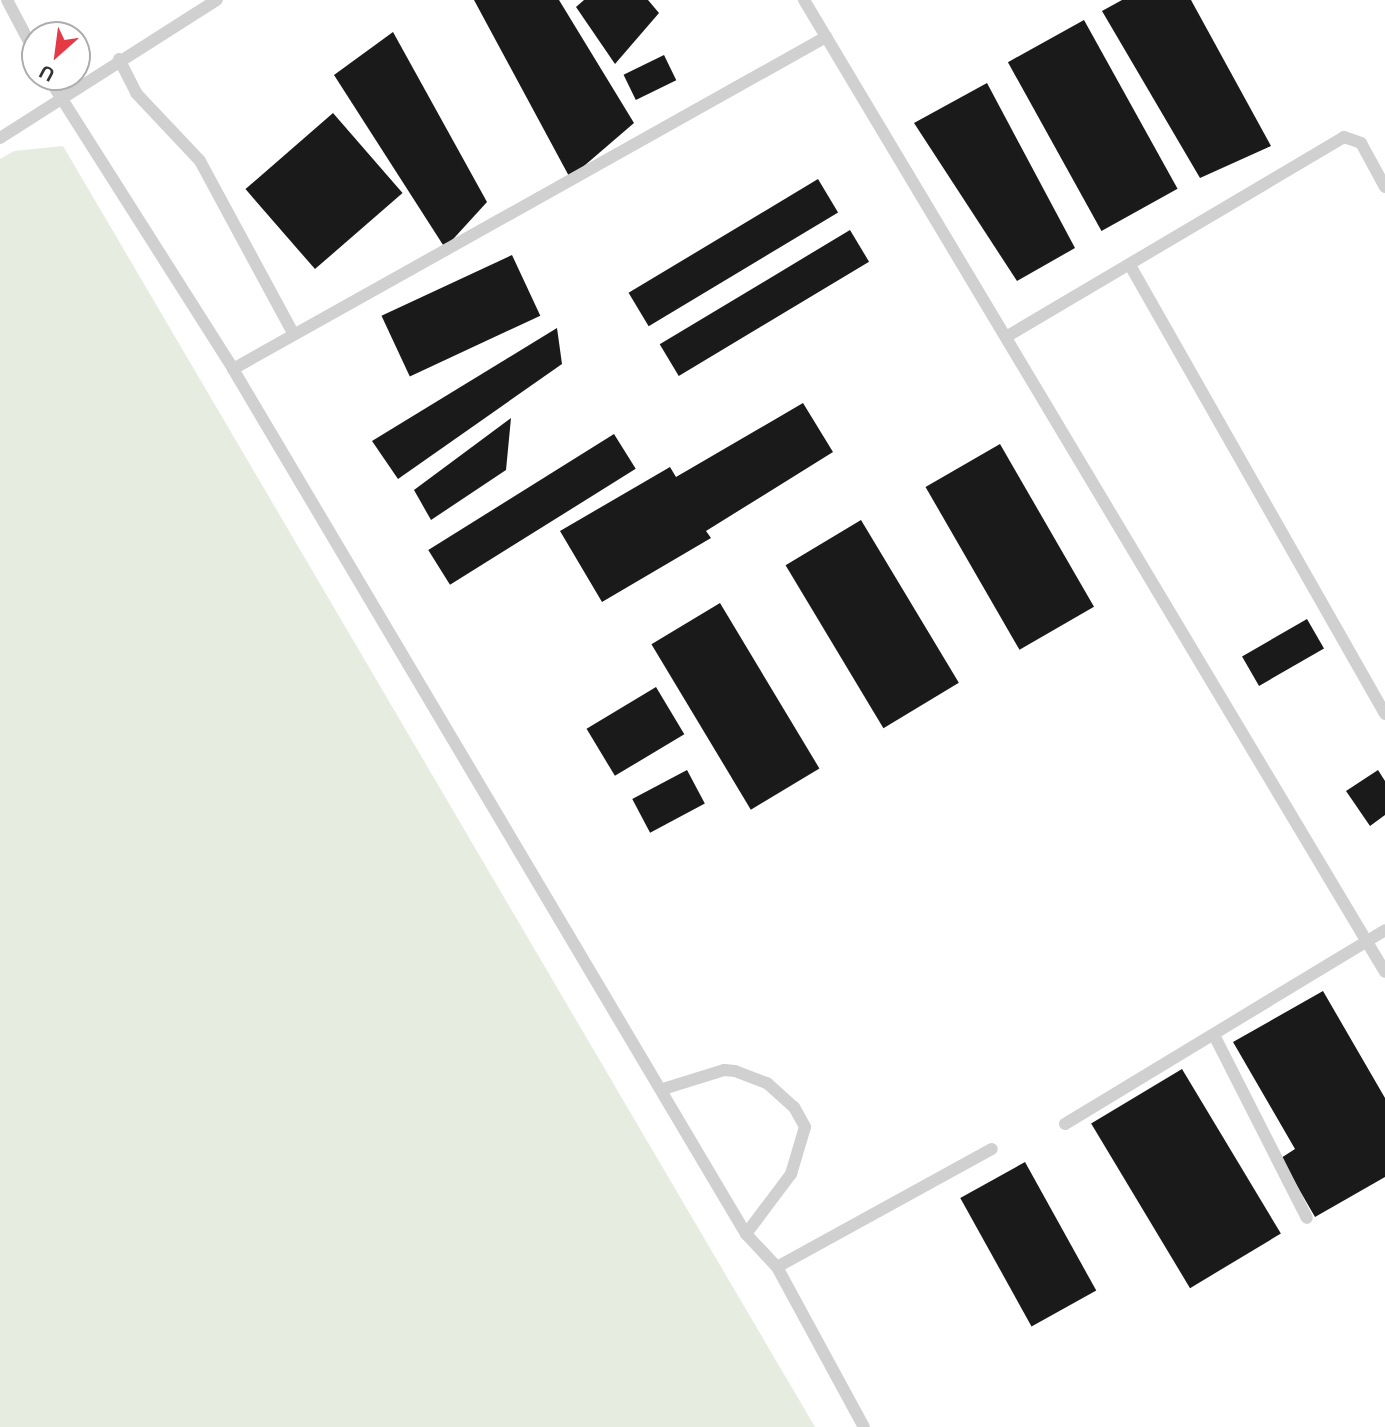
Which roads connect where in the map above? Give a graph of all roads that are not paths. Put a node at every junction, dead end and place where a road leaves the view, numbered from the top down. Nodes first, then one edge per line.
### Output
1 (7, 0) edge
2 (217, 0) edge
3 (804, 0) edge
4 (21, 26) edge
5 (826, 37) junction
6 (120, 59) junction
7 (55, 91) edge
8 (60, 102) junction
9 (0, 138) edge
10 (1385, 187) edge
11 (1131, 267) junction
12 (293, 333) junction
13 (1006, 337) junction
14 (233, 369) junction
15 (1385, 714) edge
16 (1385, 930) edge
17 (1367, 942) junction
18 (1385, 972) edge
19 (1214, 1035) junction
20 (663, 1089) junction
21 (1065, 1124) dead end
22 (992, 1149) dead end
23 (1307, 1217) dead end
24 (746, 1234) junction
25 (777, 1268) junction
26 (864, 1427) edge

1 - 4 lane
2 - 6 lane
3 - 5 lane
5 - 12 lane
5 - 13 lane
6 - 8 lane
6 - 12 lane
7 - 8 lane
8 - 9 lane
8 - 14 lane
10 - 11 lane
11 - 13 lane
11 - 15 lane
12 - 14 lane
13 - 17 lane
14 - 20 lane
16 - 17 lane
17 - 18 lane
17 - 19 lane
19 - 21 lane
19 - 23 lane
20 - 24 lane
20 - 24 lane
22 - 25 lane
24 - 25 lane
25 - 26 lane

